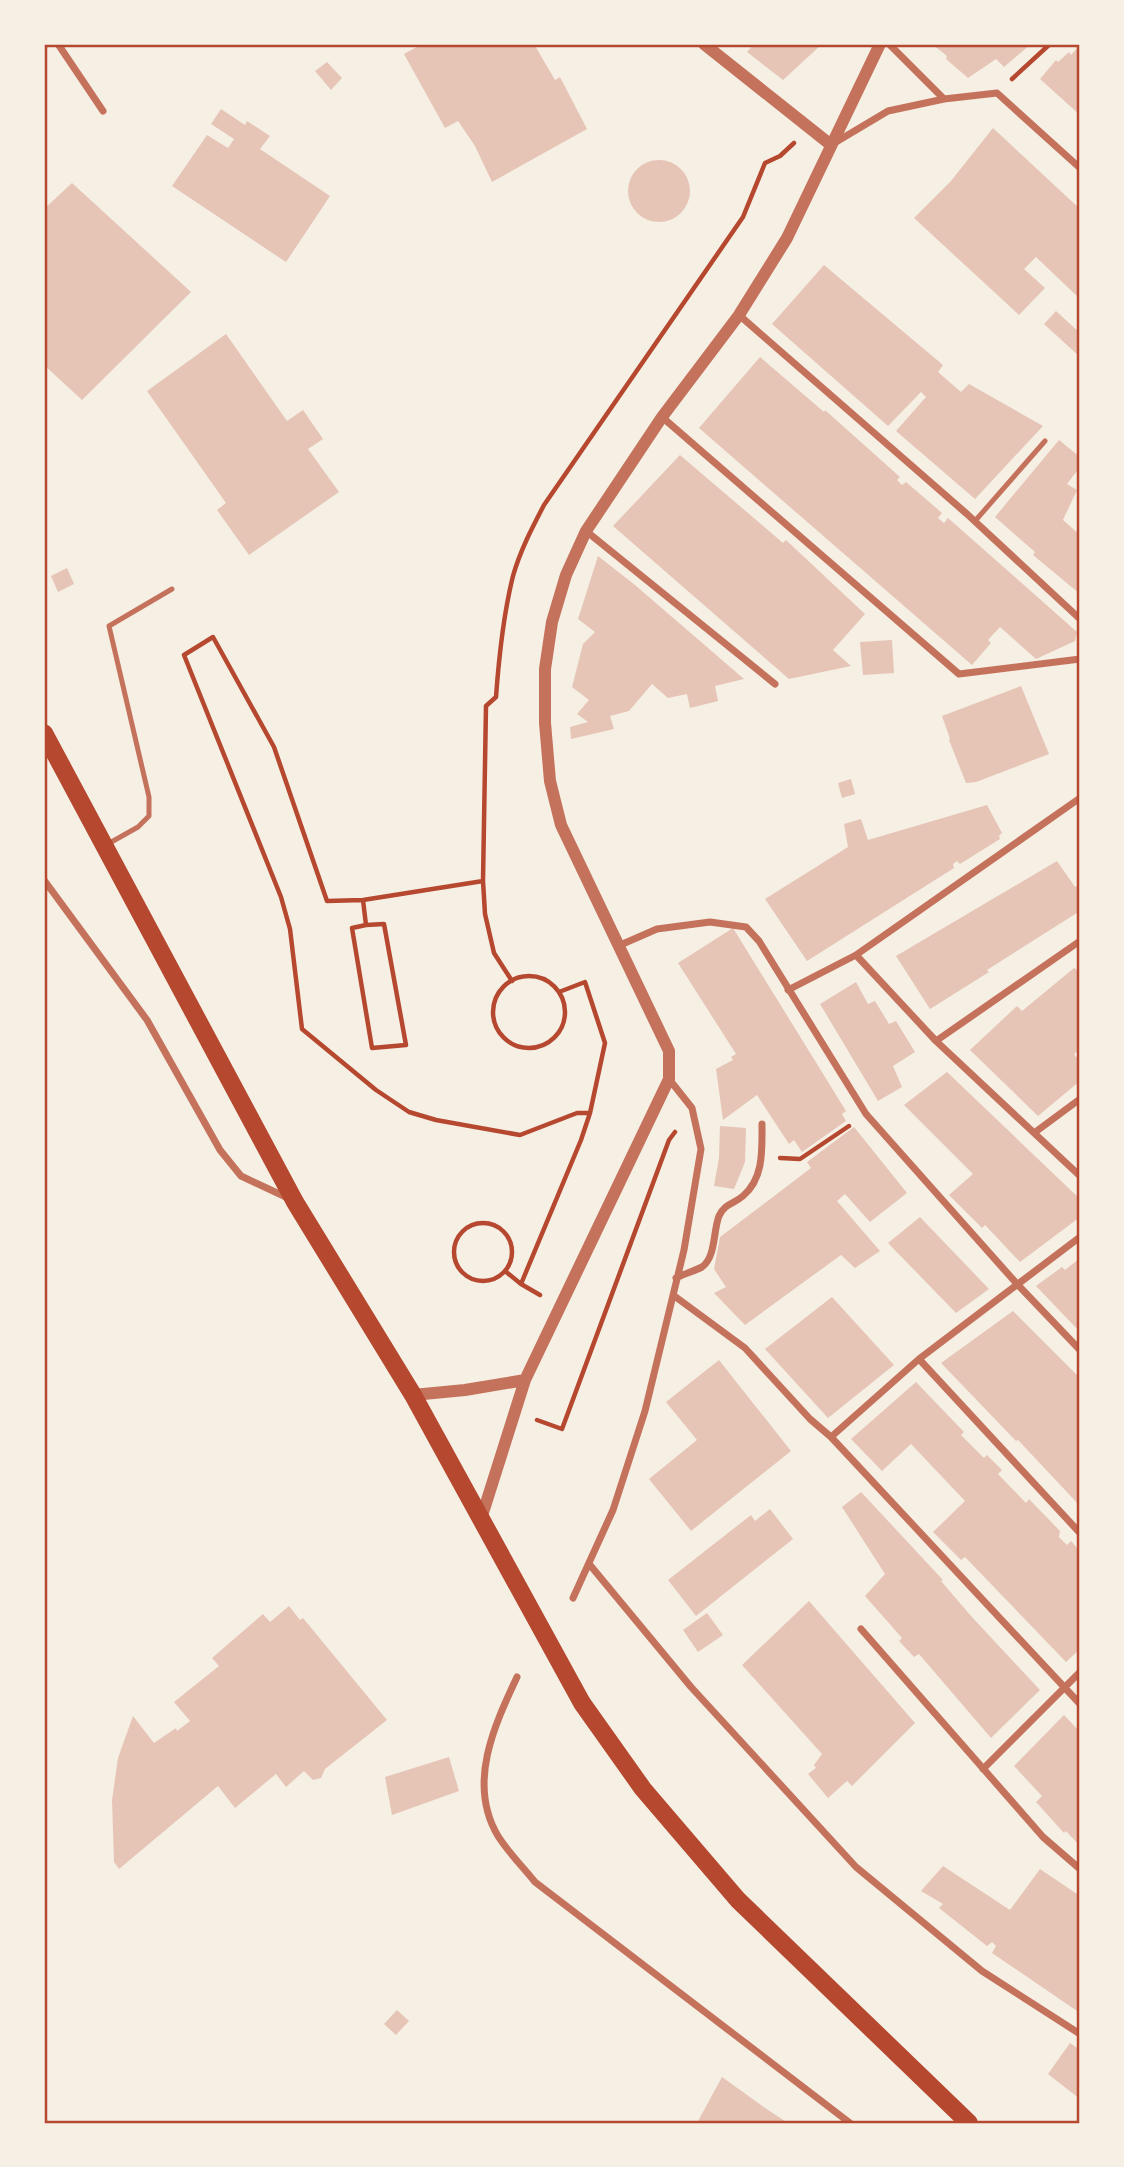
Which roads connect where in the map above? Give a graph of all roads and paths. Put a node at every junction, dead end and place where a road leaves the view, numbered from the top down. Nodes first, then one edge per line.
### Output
1 (58, 44) edge
2 (704, 44) edge
3 (880, 44) edge
4 (889, 44) edge
5 (1050, 44) edge
6 (997, 93) junction
7 (944, 99) junction
8 (103, 111) dead end
9 (831, 145) junction
10 (1080, 168) edge
11 (739, 315) junction
12 (663, 417) junction
13 (1045, 441) dead end
14 (975, 522) junction
15 (586, 531) junction
16 (172, 589) dead end
17 (1080, 619) edge
18 (1080, 659) edge
19 (775, 684) dead end
20 (44, 733) edge
21 (1080, 798) edge
22 (105, 846) junction
23 (44, 880) edge
24 (483, 881) dead end
25 (363, 900) junction
26 (366, 925) junction
27 (1080, 941) edge
28 (617, 946) junction
29 (856, 955) junction
30 (788, 990) junction
31 (559, 992) junction
32 (936, 1041) junction
33 (669, 1079) junction
34 (1080, 1099) edge
35 (692, 1108) junction
36 (590, 1113) junction
37 (866, 1114) junction
38 (762, 1124) dead end
39 (1034, 1133) junction
40 (800, 1159) dead end
41 (1080, 1176) edge
42 (295, 1202) junction
43 (1080, 1237) edge
44 (505, 1271) junction
45 (676, 1278) junction
46 (521, 1284) junction
47 (1017, 1284) junction
48 (673, 1295) junction
49 (561, 1306) junction
50 (1080, 1350) edge
51 (919, 1359) junction
52 (525, 1380) junction
53 (413, 1395) junction
54 (514, 1408) junction
55 (831, 1437) junction
56 (481, 1519) junction
57 (1080, 1533) edge
58 (590, 1565) junction
59 (573, 1598) dead end
60 (861, 1629) dead end
61 (1080, 1672) edge
62 (517, 1677) dead end
63 (1064, 1687) junction
64 (1080, 1704) edge
65 (984, 1769) junction
66 (1080, 1869) edge
67 (1080, 2034) edge
68 (850, 2123) edge
69 (969, 2123) edge

1 - 8 street
2 - 9 street
3 - 9 street
4 - 7 street
5 - 6 path
6 - 7 street
6 - 10 street
7 - 9 street
9 - 11 street
11 - 12 street
11 - 14 street
12 - 15 street
12 - 18 street
13 - 14 lane
14 - 17 street
15 - 19 street
15 - 28 street
16 - 22 lane
20 - 22 main road
21 - 29 street
22 - 42 main road
23 - 42 street
24 - 25 path
25 - 26 path
25 - 36 path
26 - 26 path
27 - 32 street
28 - 30 street
28 - 33 street
29 - 30 street
29 - 32 street
30 - 37 street
31 - 31 path
31 - 36 path
32 - 39 street
33 - 35 street
33 - 49 street
34 - 39 street
35 - 45 street
35 - 54 path
36 - 46 path
37 - 40 path
37 - 47 street
38 - 45 street
39 - 41 street
42 - 53 main road
43 - 47 street
44 - 44 path
44 - 46 path
45 - 48 street
46 - 49 path
47 - 50 street
47 - 51 street
48 - 55 street
48 - 58 street
49 - 52 street
51 - 55 street
51 - 57 street
52 - 53 street
52 - 54 street
53 - 56 main road
54 - 56 street
55 - 63 street
56 - 69 main road
58 - 59 street
58 - 67 street
60 - 65 street
61 - 63 street
62 - 68 street
63 - 64 street
63 - 65 street
65 - 66 street

